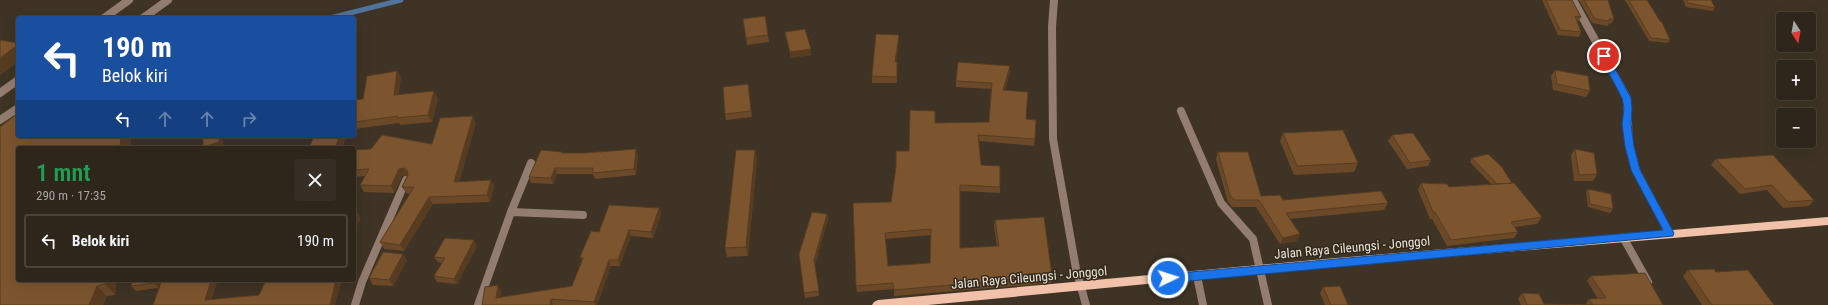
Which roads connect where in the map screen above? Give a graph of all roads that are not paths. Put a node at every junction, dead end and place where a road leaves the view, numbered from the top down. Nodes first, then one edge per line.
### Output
1 (129, 0) edge
2 (168, 0) edge
3 (1054, 0) edge
4 (1573, 0) edge
5 (107, 16) edge
6 (146, 16) edge
7 (16, 81) edge
8 (0, 93) edge
9 (16, 109) edge
10 (1181, 111) dead end
11 (0, 120) edge
12 (531, 163) dead end
13 (406, 180) edge
14 (510, 212) junction
15 (582, 215) dead end
16 (1828, 221) edge
17 (1669, 233) junction
18 (1623, 237) junction
19 (1260, 269) junction
20 (1197, 276) junction
21 (1080, 286) junction
22 (1653, 291) edge
23 (957, 301) edge
24 (355, 305) edge
25 (478, 305) edge
26 (878, 305) edge
27 (1086, 305) edge
28 (1203, 305) edge
29 (1268, 305) edge

1 - 5 street
2 - 6 street
3 - 21 street
4 - 17 street
7 - 8 street
9 - 11 street
10 - 19 street
12 - 14 street
13 - 24 street
14 - 15 street
14 - 25 street
16 - 17 main road, Jalan Raya Cileungsi - Jonggol
17 - 18 main road, Jalan Raya Cileungsi - Jonggol
18 - 19 main road, Jalan Raya Cileungsi - Jonggol
18 - 22 street
19 - 20 main road, Jalan Raya Cileungsi - Jonggol
19 - 29 street
20 - 21 main road, Jalan Raya Cileungsi - Jonggol
20 - 28 street
21 - 23 main road, Jalan Raya Cileungsi - Jonggol
21 - 27 street
23 - 26 main road, Jalan Raya Cileungsi - Jonggol

